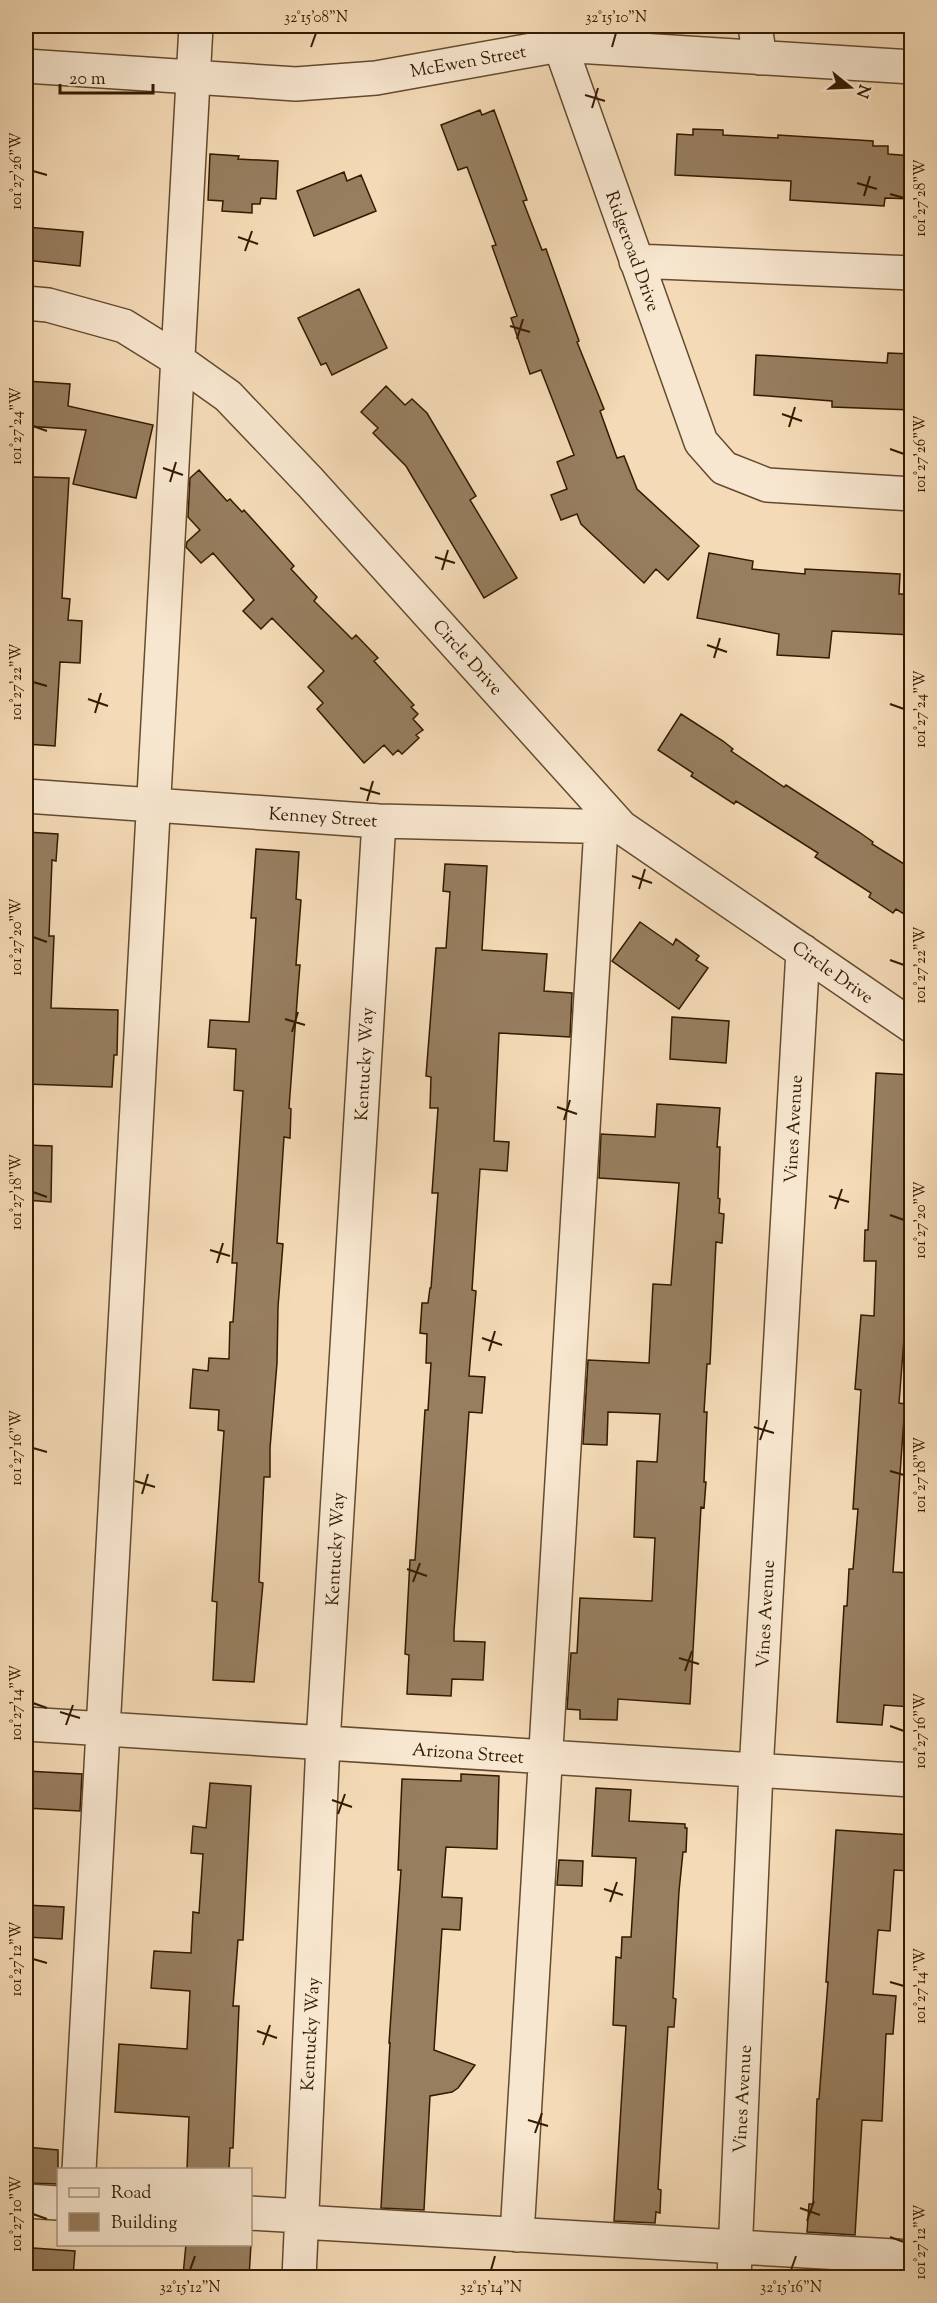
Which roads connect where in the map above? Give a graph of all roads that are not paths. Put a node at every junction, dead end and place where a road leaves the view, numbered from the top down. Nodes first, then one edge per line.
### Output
1 (196, 26) edge
2 (755, 26) edge
3 (558, 35) edge
4 (760, 58) junction
5 (26, 66) edge
6 (912, 67) edge
7 (193, 77) junction
8 (636, 261) junction
9 (912, 273) edge
10 (26, 303) edge
11 (178, 360) junction
12 (912, 494) edge
13 (26, 796) edge
14 (153, 805) junction
15 (379, 821) junction
16 (611, 827) junction
17 (803, 951) junction
18 (912, 1026) edge
19 (26, 1724) edge
20 (103, 1729) junction
21 (323, 1743) junction
22 (546, 1758) junction
23 (756, 1771) junction
24 (912, 1780) edge
25 (79, 2168) edge
26 (26, 2201) edge
27 (57, 2203) edge
28 (252, 2213) edge
29 (301, 2219) junction
30 (517, 2235) junction
31 (735, 2245) junction
32 (912, 2257) edge
33 (299, 2277) edge
34 (734, 2277) edge

1 - 7 street
2 - 4 street
3 - 4 street, McEwen Street
3 - 7 street, McEwen Street
3 - 8 street, Ridgeroad Drive
4 - 6 street, McEwen Street
5 - 7 street, McEwen Street
7 - 11 street
8 - 9 street
8 - 12 street, Ridgeroad Drive
10 - 11 street, Circle Drive
11 - 14 street
11 - 16 street, Circle Drive
13 - 14 street, Kenney Street
14 - 15 street, Kenney Street
14 - 20 street
15 - 16 street, Kenney Street
15 - 21 street, Kentucky Way
16 - 17 street, Circle Drive
16 - 22 street
17 - 18 street, Circle Drive
17 - 23 street, Vines Avenue
19 - 20 street, Arizona Street
20 - 21 street, Arizona Street
20 - 25 street
21 - 22 street, Arizona Street
21 - 29 street, Kentucky Way
22 - 23 street, Arizona Street
22 - 30 street
23 - 24 street, Arizona Street
23 - 31 street, Vines Avenue
26 - 27 street
28 - 29 street
29 - 30 street
29 - 33 street, Kentucky Way
30 - 31 street
31 - 32 street
31 - 34 street, Vines Avenue

